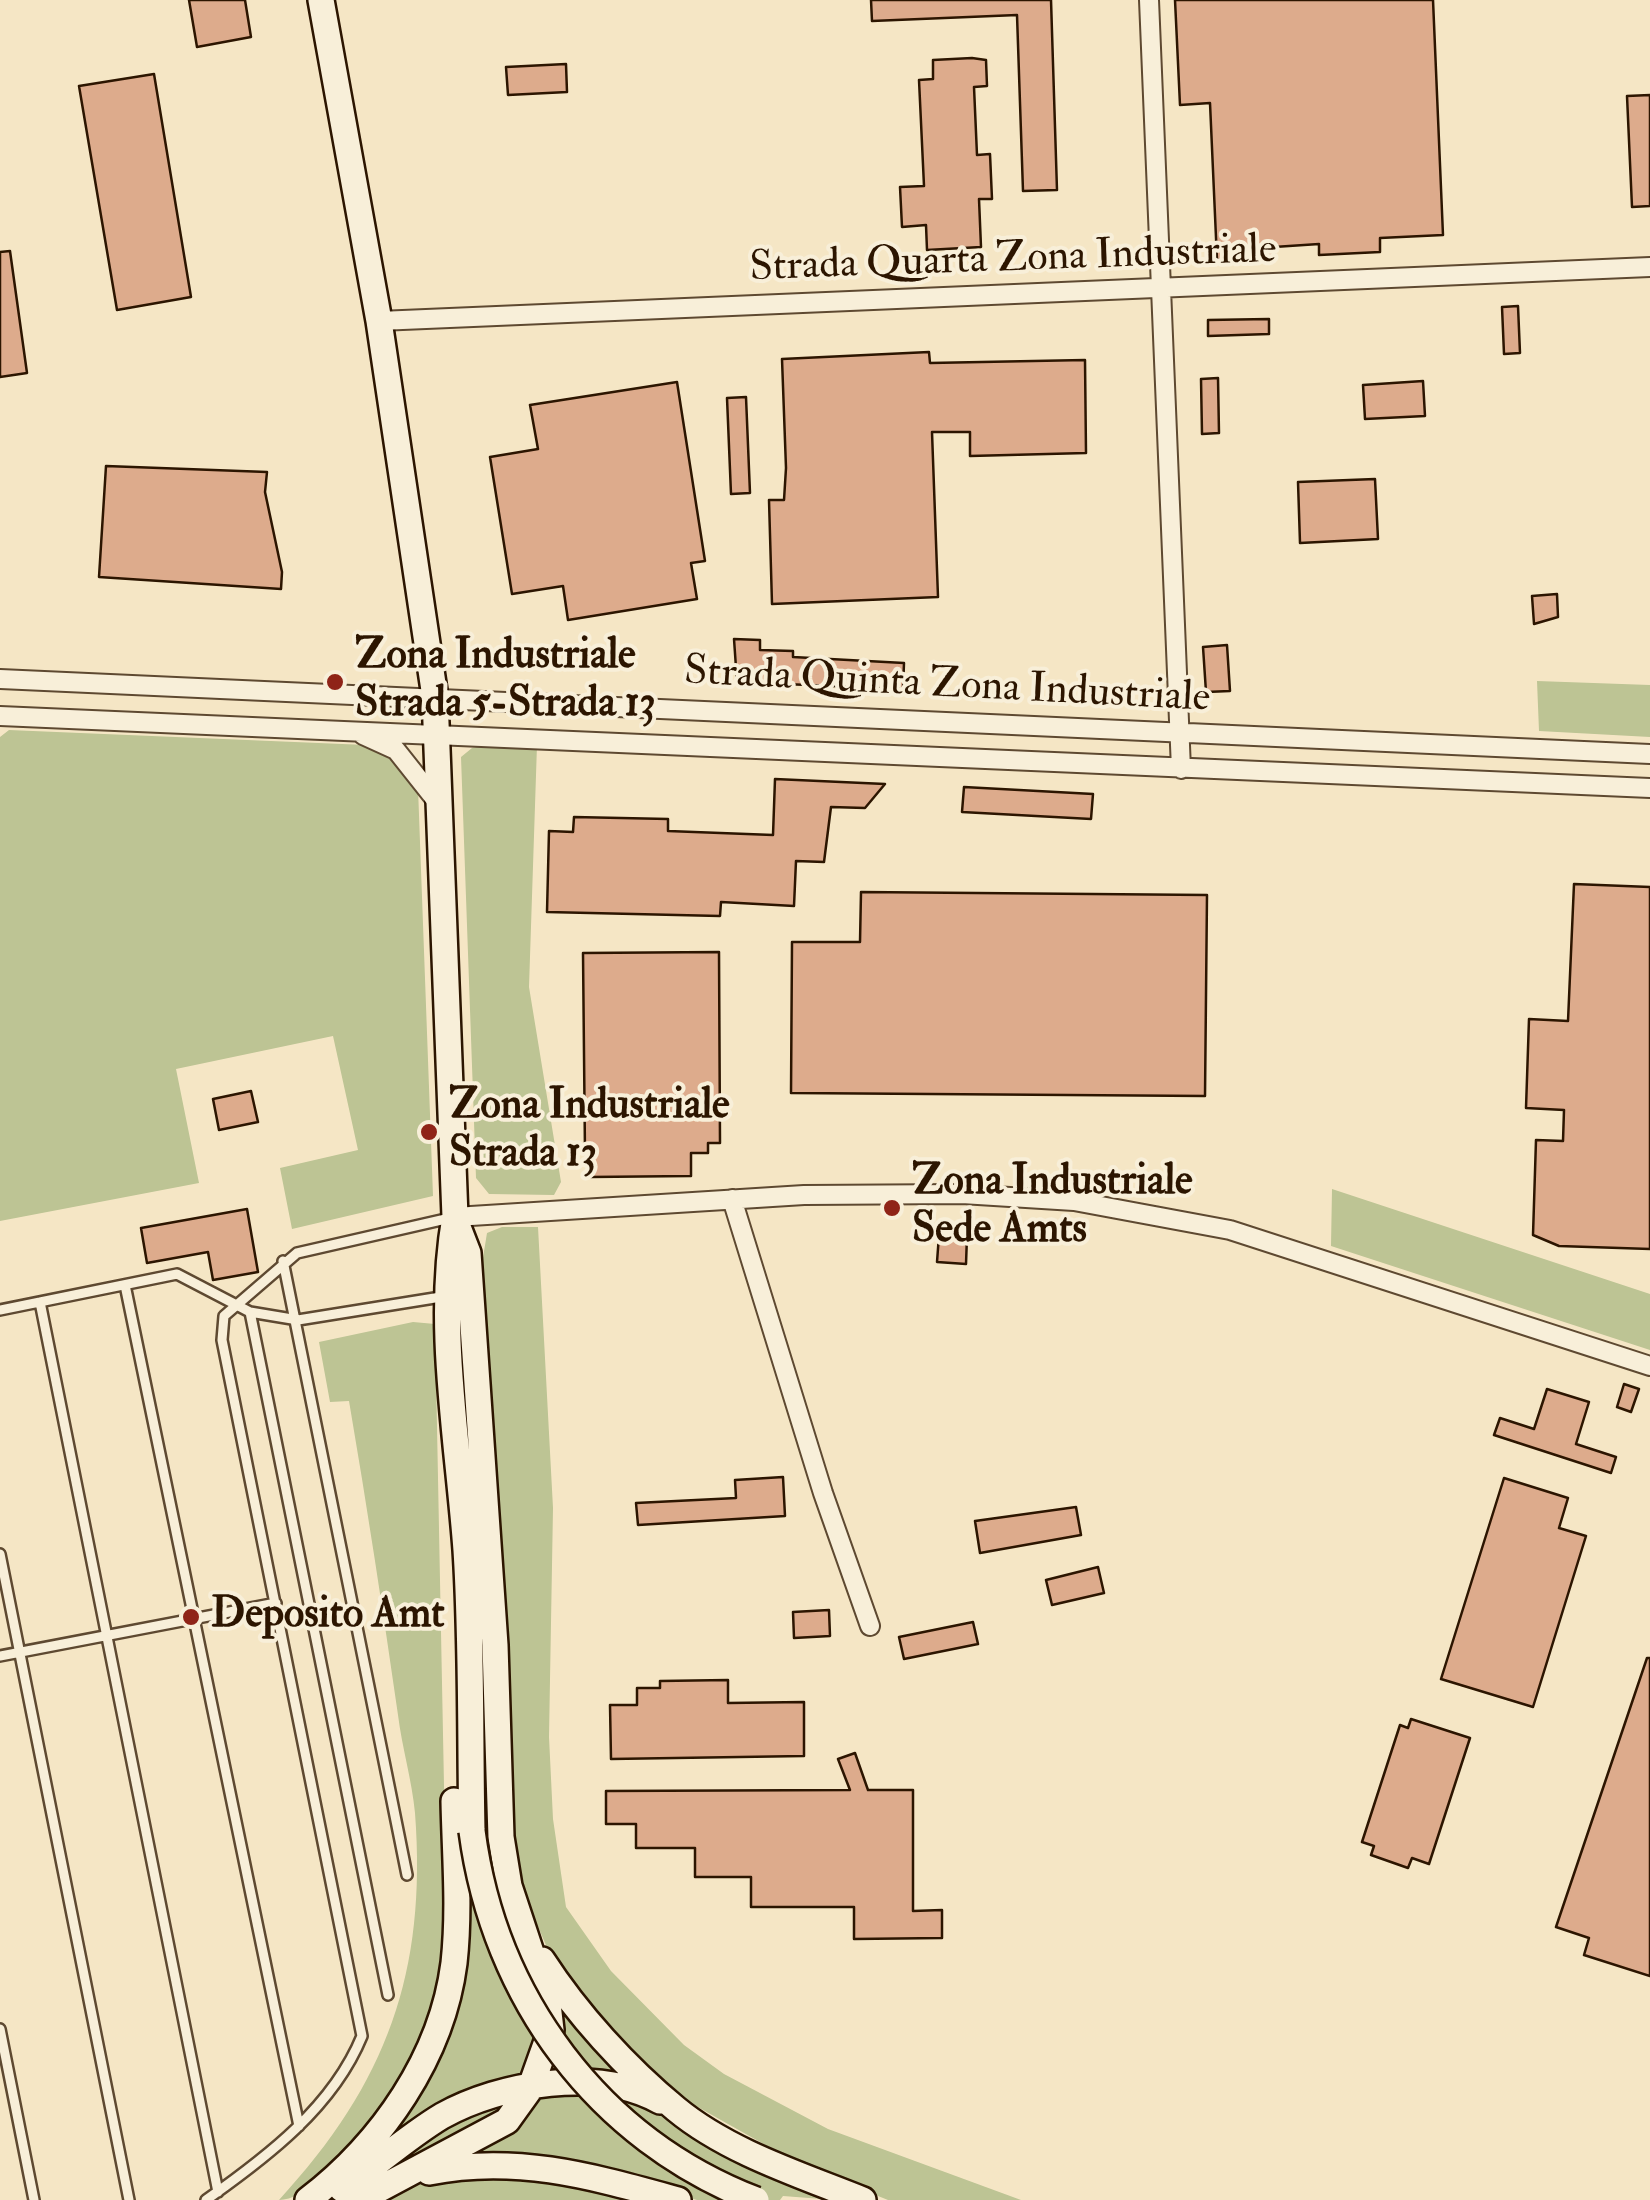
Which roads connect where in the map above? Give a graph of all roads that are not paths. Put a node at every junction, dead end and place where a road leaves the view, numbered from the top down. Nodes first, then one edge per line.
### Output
1 (320, 0) edge
2 (1148, 0) edge
3 (1650, 267) edge
4 (1160, 292) junction
5 (379, 322) junction
6 (0, 680) edge
7 (436, 697) junction
8 (0, 716) edge
9 (354, 731) junction
10 (438, 732) junction
11 (1179, 733) junction
12 (1317, 739) junction
13 (1650, 754) edge
14 (1180, 770) junction
15 (1316, 775) junction
16 (1650, 788) edge
17 (442, 809) junction
18 (732, 1198) junction
19 (455, 1217) junction
20 (283, 1261) junction
21 (125, 1285) junction
22 (448, 1296) junction
23 (40, 1302) junction
24 (234, 1304) junction
25 (0, 1310) edge
26 (250, 1312) junction
27 (298, 1320) junction
28 (1650, 1366) edge
29 (456, 1476) junction
30 (0, 1554) edge
31 (276, 1603) junction
32 (194, 1619) junction
33 (870, 1626) dead end
34 (108, 1635) junction
35 (21, 1652) junction
36 (0, 1656) edge
37 (407, 1876) dead end
38 (519, 1923) junction
39 (388, 1995) dead end
40 (0, 2029) edge
41 (530, 2089) junction
42 (16, 2107) junction
43 (0, 2110) edge
44 (677, 2110) junction
45 (299, 2126) junction
46 (399, 2178) junction
47 (218, 2192) junction
48 (34, 2200) edge
49 (128, 2200) edge
50 (206, 2200) edge
51 (308, 2200) edge
52 (327, 2200) edge
53 (359, 2200) edge
54 (678, 2200) edge
55 (756, 2200) edge
56 (863, 2200) edge

1 - 5 main road
2 - 4 street
3 - 4 street, Strada Quarta Zona Industriale
4 - 5 street, Strada Quarta Zona Industriale
4 - 11 street
5 - 7 main road
6 - 7 street, Strada Quinta Zona Industriale
7 - 10 main road
7 - 11 street, Strada Quinta Zona Industriale
8 - 9 street, Strada Quinta Zona Industriale
9 - 10 street, Strada Quinta Zona Industriale
9 - 17 street
10 - 14 street, Strada Quinta Zona Industriale
10 - 17 main road
11 - 12 street, Strada Quinta Zona Industriale
11 - 14 street
12 - 13 street, Strada Quinta Zona Industriale
12 - 15 street
14 - 15 street, Strada Quinta Zona Industriale
15 - 16 street, Strada Quinta Zona Industriale
17 - 19 main road
18 - 19 street
18 - 28 street
18 - 33 street
19 - 20 lane
19 - 22 main road
19 - 38 main road
20 - 24 lane
20 - 27 lane
21 - 23 lane
21 - 24 lane
21 - 32 lane
22 - 27 lane
22 - 29 main road
23 - 25 lane
23 - 34 lane
24 - 26 lane
24 - 31 lane
26 - 27 lane
26 - 39 lane
27 - 37 lane
29 - 51 main road
29 - 55 main road, bridge
30 - 35 lane
31 - 32 lane
31 - 45 lane
32 - 34 lane
32 - 45 lane
34 - 35 lane
34 - 47 lane
35 - 36 lane
35 - 49 lane
38 - 41 main road
38 - 44 main road
40 - 42 lane
41 - 44 main road
41 - 46 main road
41 - 52 main road
42 - 43 lane
42 - 48 lane
44 - 56 main road
45 - 47 lane
46 - 53 main road
46 - 54 main road
47 - 50 lane

